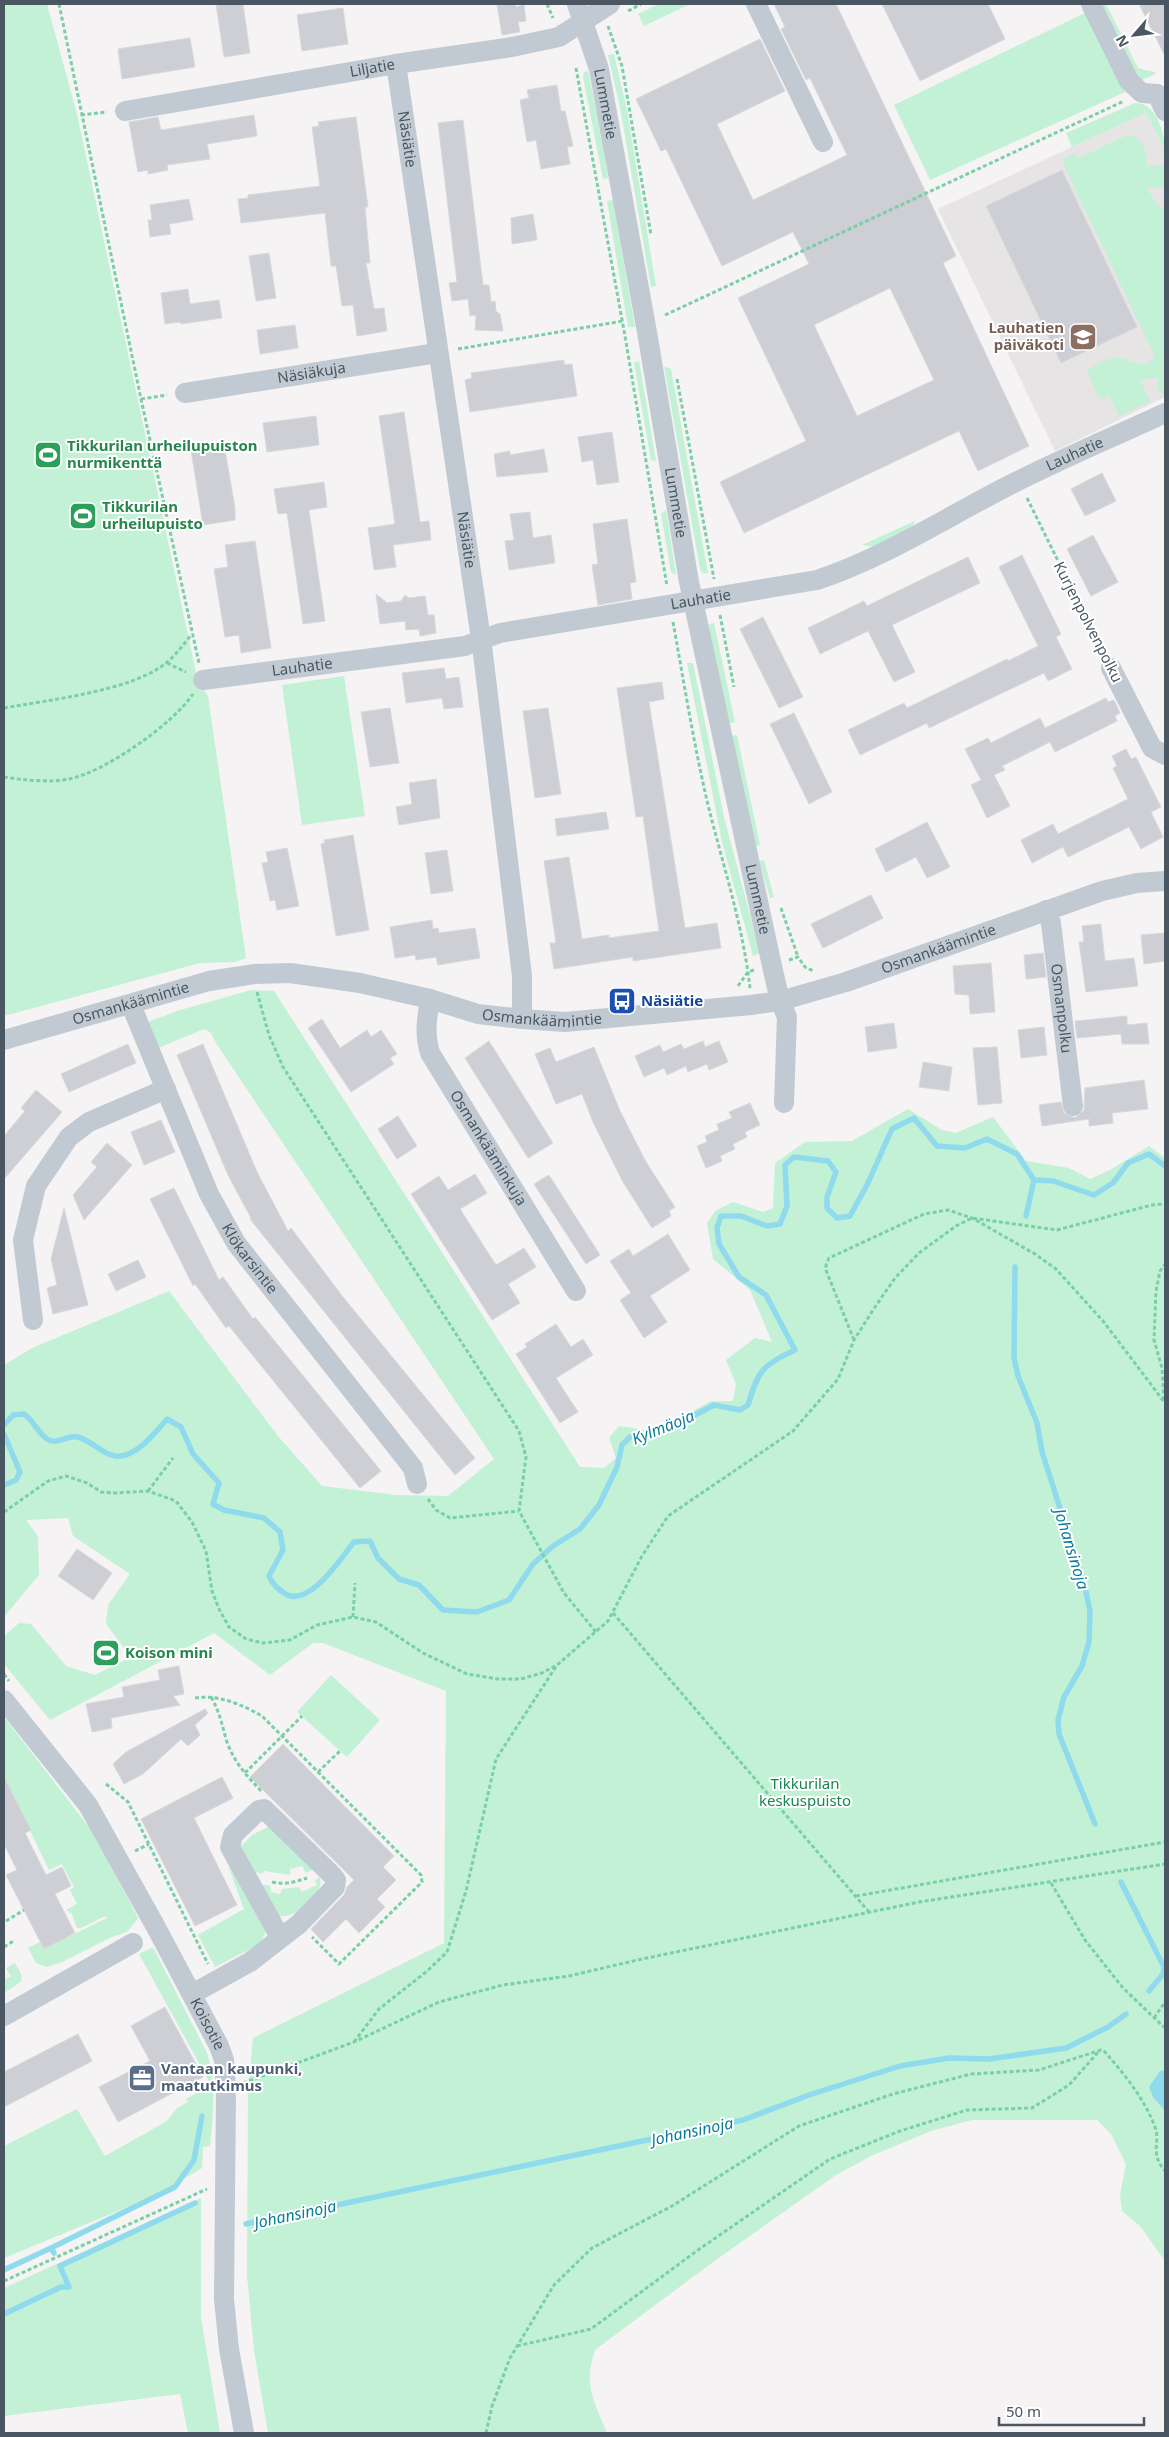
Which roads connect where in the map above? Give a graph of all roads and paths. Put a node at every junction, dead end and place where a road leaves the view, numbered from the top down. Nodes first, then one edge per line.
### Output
1 (59, 4) edge
2 (756, 4) edge
3 (1091, 4) edge
4 (606, 6) edge
5 (556, 7) dead end
6 (550, 10) dead end
7 (580, 12) edge
8 (396, 64) junction
9 (1157, 97) edge
10 (125, 110) joint
11 (81, 115) junction
12 (823, 142) dead end
13 (652, 238) dead end
14 (663, 306) dead end
15 (665, 315) junction
16 (623, 321) dead end
17 (666, 321) dead end
18 (437, 353) junction
19 (676, 376) dead end
20 (185, 393) joint
21 (141, 399) junction
22 (1165, 413) edge
23 (1018, 481) junction
24 (717, 597) junction
25 (693, 601) junction
26 (192, 634) junction
27 (480, 639) junction
28 (1111, 668) joint
29 (203, 680) junction
30 (736, 696) dead end
31 (4, 708) edge
32 (1165, 755) edge
33 (4, 777) edge
34 (1165, 881) edge
35 (780, 906) dead end
36 (1046, 910) junction
37 (798, 957) junction
38 (772, 966) junction
39 (816, 972) dead end
40 (255, 974) junction
41 (732, 988) dead end
42 (430, 999) junction
43 (780, 1001) junction
44 (131, 1005) junction
45 (522, 1019) junction
46 (4, 1040) edge
47 (166, 1089) junction
48 (784, 1103) dead end
49 (1073, 1106) dead end
50 (1165, 1204) edge
51 (972, 1218) junction
52 (1165, 1264) edge
53 (576, 1291) dead end
54 (33, 1320) dead end
55 (854, 1340) junction
56 (1164, 1402) edge
57 (173, 1458) dead end
58 (421, 1490) joint
59 (148, 1491) junction
60 (519, 1511) junction
61 (4, 1512) edge
62 (355, 1583) dead end
63 (613, 1613) junction
64 (354, 1617) junction
65 (596, 1632) junction
66 (558, 1665) junction
67 (4, 1674) edge
68 (7, 1691) edge
69 (211, 1697) junction
70 (195, 1698) dead end
71 (302, 1716) dead end
72 (282, 1736) junction
73 (340, 1751) dead end
74 (318, 1772) junction
75 (244, 1773) junction
76 (106, 1784) dead end
77 (264, 1809) junction
78 (1165, 1842) edge
79 (149, 1844) junction
80 (132, 1852) dead end
81 (1165, 1864) edge
82 (326, 1869) junction
83 (245, 1875) junction
84 (1052, 1882) junction
85 (855, 1896) junction
86 (24, 1910) dead end
87 (869, 1912) junction
88 (6, 1921) dead end
89 (299, 1924) junction
90 (280, 1937) junction
91 (15, 1940) dead end
92 (133, 1943) dead end
93 (4, 1947) edge
94 (216, 1980) junction
95 (192, 1994) junction
96 (1165, 2002) edge
97 (4, 2016) edge
98 (1154, 2018) junction
99 (1165, 2028) edge
100 (354, 2042) junction
101 (1100, 2050) junction
102 (240, 2075) dead end
103 (1165, 2171) edge
104 (213, 2184) junction
105 (208, 2198) dead end
106 (4, 2281) edge
107 (517, 2346) junction
108 (244, 2433) edge
109 (486, 2433) edge

1 - 11 path
2 - 12 street
3 - 9 street
4 - 7 street, Liljatie
4 - 13 path
5 - 6 path
7 - 8 street, Liljatie
7 - 25 street, Lummetie
8 - 10 street, Liljatie
8 - 18 street, Näsiätie
9 - 15 path
10 - 11 path
11 - 21 path
14 - 15 path
15 - 17 path
16 - 18 path
18 - 20 street, Näsiäkuja
18 - 27 street, Näsiätie
19 - 24 path
20 - 21 path
21 - 26 path
22 - 23 street, Lauhatie
23 - 24 street, Lauhatie
23 - 28 path, Kurjenpolvenpolku
24 - 25 street, Lauhatie
24 - 30 path
25 - 27 street, Lauhatie
25 - 38 street, Lummetie
26 - 29 path
26 - 31 path
27 - 29 street, Lauhatie
27 - 45 street, Näsiätie
28 - 32 street, Kurjenpolvenpolku
29 - 33 path
34 - 36 street, Osmankäämintie
35 - 37 path
36 - 43 street, Osmankäämintie
36 - 49 street, Osmanpolku
37 - 38 path
37 - 39 path
38 - 41 path
38 - 43 street, Lummetie
40 - 42 street, Osmankäämintie
40 - 44 street, Osmankäämintie
40 - 60 path
42 - 45 street, Osmankäämintie
42 - 53 street, Osmankääminkuja
43 - 45 street, Osmankäämintie
43 - 48 street, Lummetie
44 - 46 street, Osmankäämintie
44 - 47 street, Klökarsintie
47 - 54 street
47 - 58 street, Klökarsintie
50 - 51 path
51 - 55 path
51 - 55 path
51 - 56 path
52 - 56 path
55 - 63 path
57 - 59 path
58 - 60 path
59 - 61 path
59 - 64 path
60 - 65 path
62 - 64 path
63 - 65 path
63 - 85 path
64 - 66 path
65 - 66 path
66 - 100 path
67 - 68 path
68 - 95 street, Koisotie
69 - 70 path
69 - 72 path
69 - 75 path
71 - 72 path
72 - 74 path
72 - 75 path
73 - 74 path
74 - 89 path
75 - 77 path
76 - 79 path
77 - 82 street
77 - 83 street
78 - 85 path
79 - 80 path
79 - 94 path
81 - 84 path
82 - 83 path
82 - 89 street
83 - 90 street
84 - 87 path
84 - 98 path
85 - 87 path
86 - 88 path
87 - 100 path
89 - 90 street
90 - 94 street
91 - 93 path
92 - 97 street
94 - 95 street
95 - 104 street, Koisotie
96 - 98 path
98 - 99 path
100 - 102 path
101 - 103 path
101 - 107 path
101 - 107 path
104 - 105 path
104 - 106 path
104 - 108 street, Koisotie
107 - 109 path

